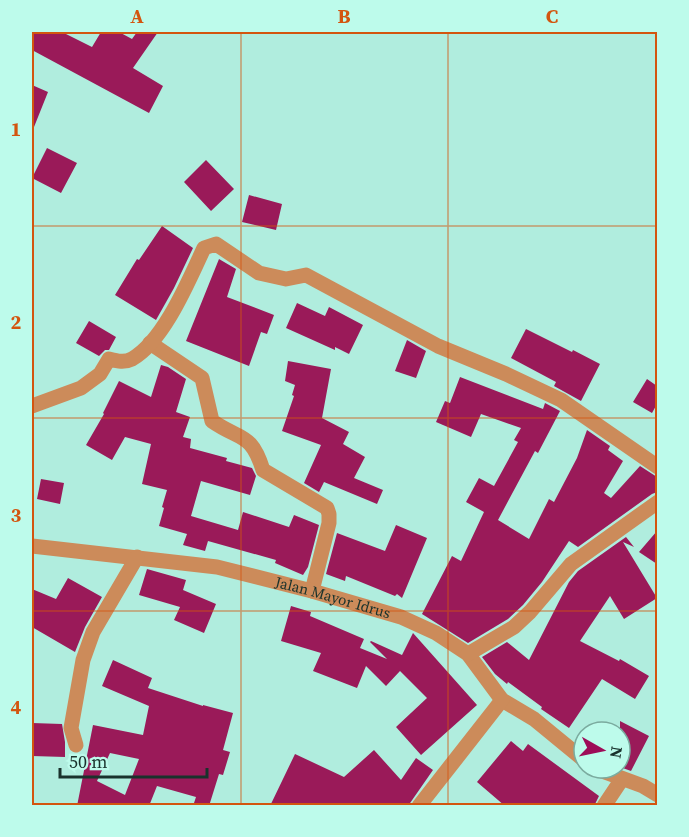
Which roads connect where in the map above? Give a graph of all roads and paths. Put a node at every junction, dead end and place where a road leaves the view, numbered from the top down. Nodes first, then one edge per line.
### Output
1 (150, 343) junction
2 (32, 406) edge
3 (657, 467) edge
4 (657, 502) edge
5 (32, 546) edge
6 (137, 557) junction
7 (312, 591) junction
8 (468, 654) junction
9 (502, 700) junction
10 (76, 745) dead end
11 (572, 750) edge
12 (621, 780) edge
13 (627, 780) edge
14 (657, 795) edge
15 (419, 806) edge
16 (604, 806) edge

1 - 2 street
1 - 3 street
1 - 7 street
4 - 8 street
5 - 6 street, Jalan Mayor Idrus
6 - 7 street, Jalan Mayor Idrus
6 - 10 street
7 - 8 street, Jalan Mayor Idrus
8 - 9 street, Jalan Mayor Idrus
9 - 11 street, Jalan Mayor Idrus
9 - 15 street
12 - 16 street
13 - 14 street

